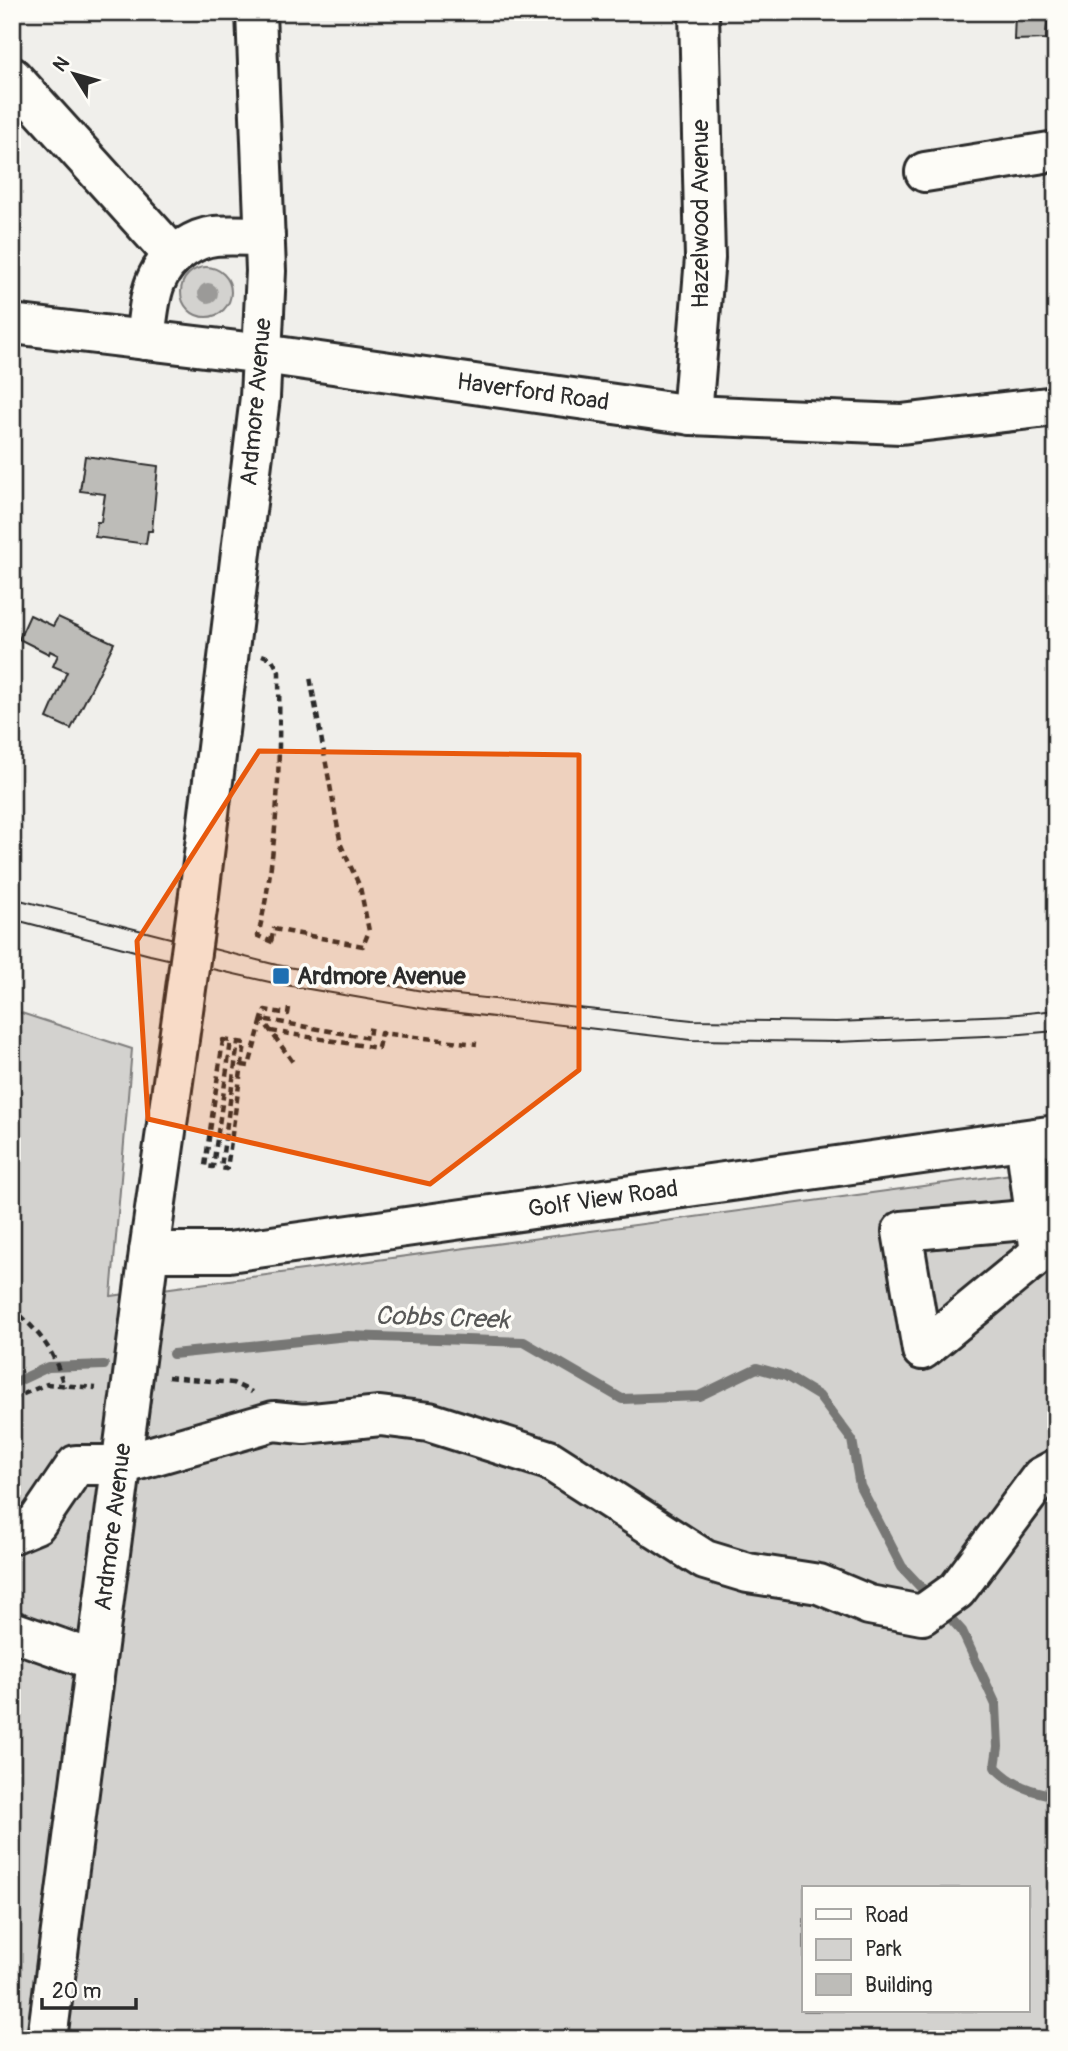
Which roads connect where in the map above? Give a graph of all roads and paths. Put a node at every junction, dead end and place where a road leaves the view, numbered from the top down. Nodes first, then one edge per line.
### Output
1 (256, 12) edge
2 (699, 12) edge
3 (12, 77) edge
4 (1056, 151) edge
5 (925, 172) dead end
6 (265, 236) junction
7 (173, 256) junction
8 (12, 324) edge
9 (145, 340) junction
10 (263, 354) junction
11 (1056, 406) edge
12 (692, 415) junction
13 (258, 654) dead end
14 (310, 677) dead end
15 (271, 941) junction
16 (277, 944) dead end
17 (289, 1008) dead end
18 (262, 1019) junction
19 (371, 1023) dead end
20 (271, 1031) junction
21 (477, 1044) dead end
22 (228, 1063) junction
23 (235, 1064) junction
24 (242, 1065) junction
25 (295, 1065) dead end
26 (1041, 1138) edge
27 (1044, 1241) edge
28 (149, 1252) junction
29 (12, 1307) edge
30 (164, 1376) dead end
31 (64, 1387) junction
32 (105, 1388) dead end
33 (12, 1399) edge
34 (274, 1420) junction
35 (121, 1465) junction
36 (1056, 1469) edge
37 (12, 1534) edge
38 (12, 1630) edge
39 (96, 1661) junction
40 (47, 2039) edge

1 - 6 street, Ardmore Avenue
2 - 12 street, Hazelwood Avenue
3 - 7 street
4 - 5 street
6 - 7 street
6 - 10 street, Ardmore Avenue
7 - 9 street
8 - 9 street, Haverford Road
9 - 10 street, Haverford Road
10 - 12 street, Haverford Road
10 - 28 street, Ardmore Avenue, bridge
11 - 12 street, Haverford Road
13 - 15 path
14 - 15 path
15 - 16 path
17 - 18 path
18 - 19 path
18 - 20 path
18 - 24 path
20 - 21 path
20 - 25 path
22 - 22 path
22 - 23 path
23 - 24 path
23 - 24 path
26 - 27 street
26 - 28 street, Golf View Road
28 - 35 street, Ardmore Avenue
29 - 31 path
30 - 34 path
31 - 32 path
31 - 33 path
34 - 35 street
34 - 36 street
35 - 37 street
35 - 39 street, Ardmore Avenue
38 - 39 street
39 - 40 street, Ardmore Avenue

